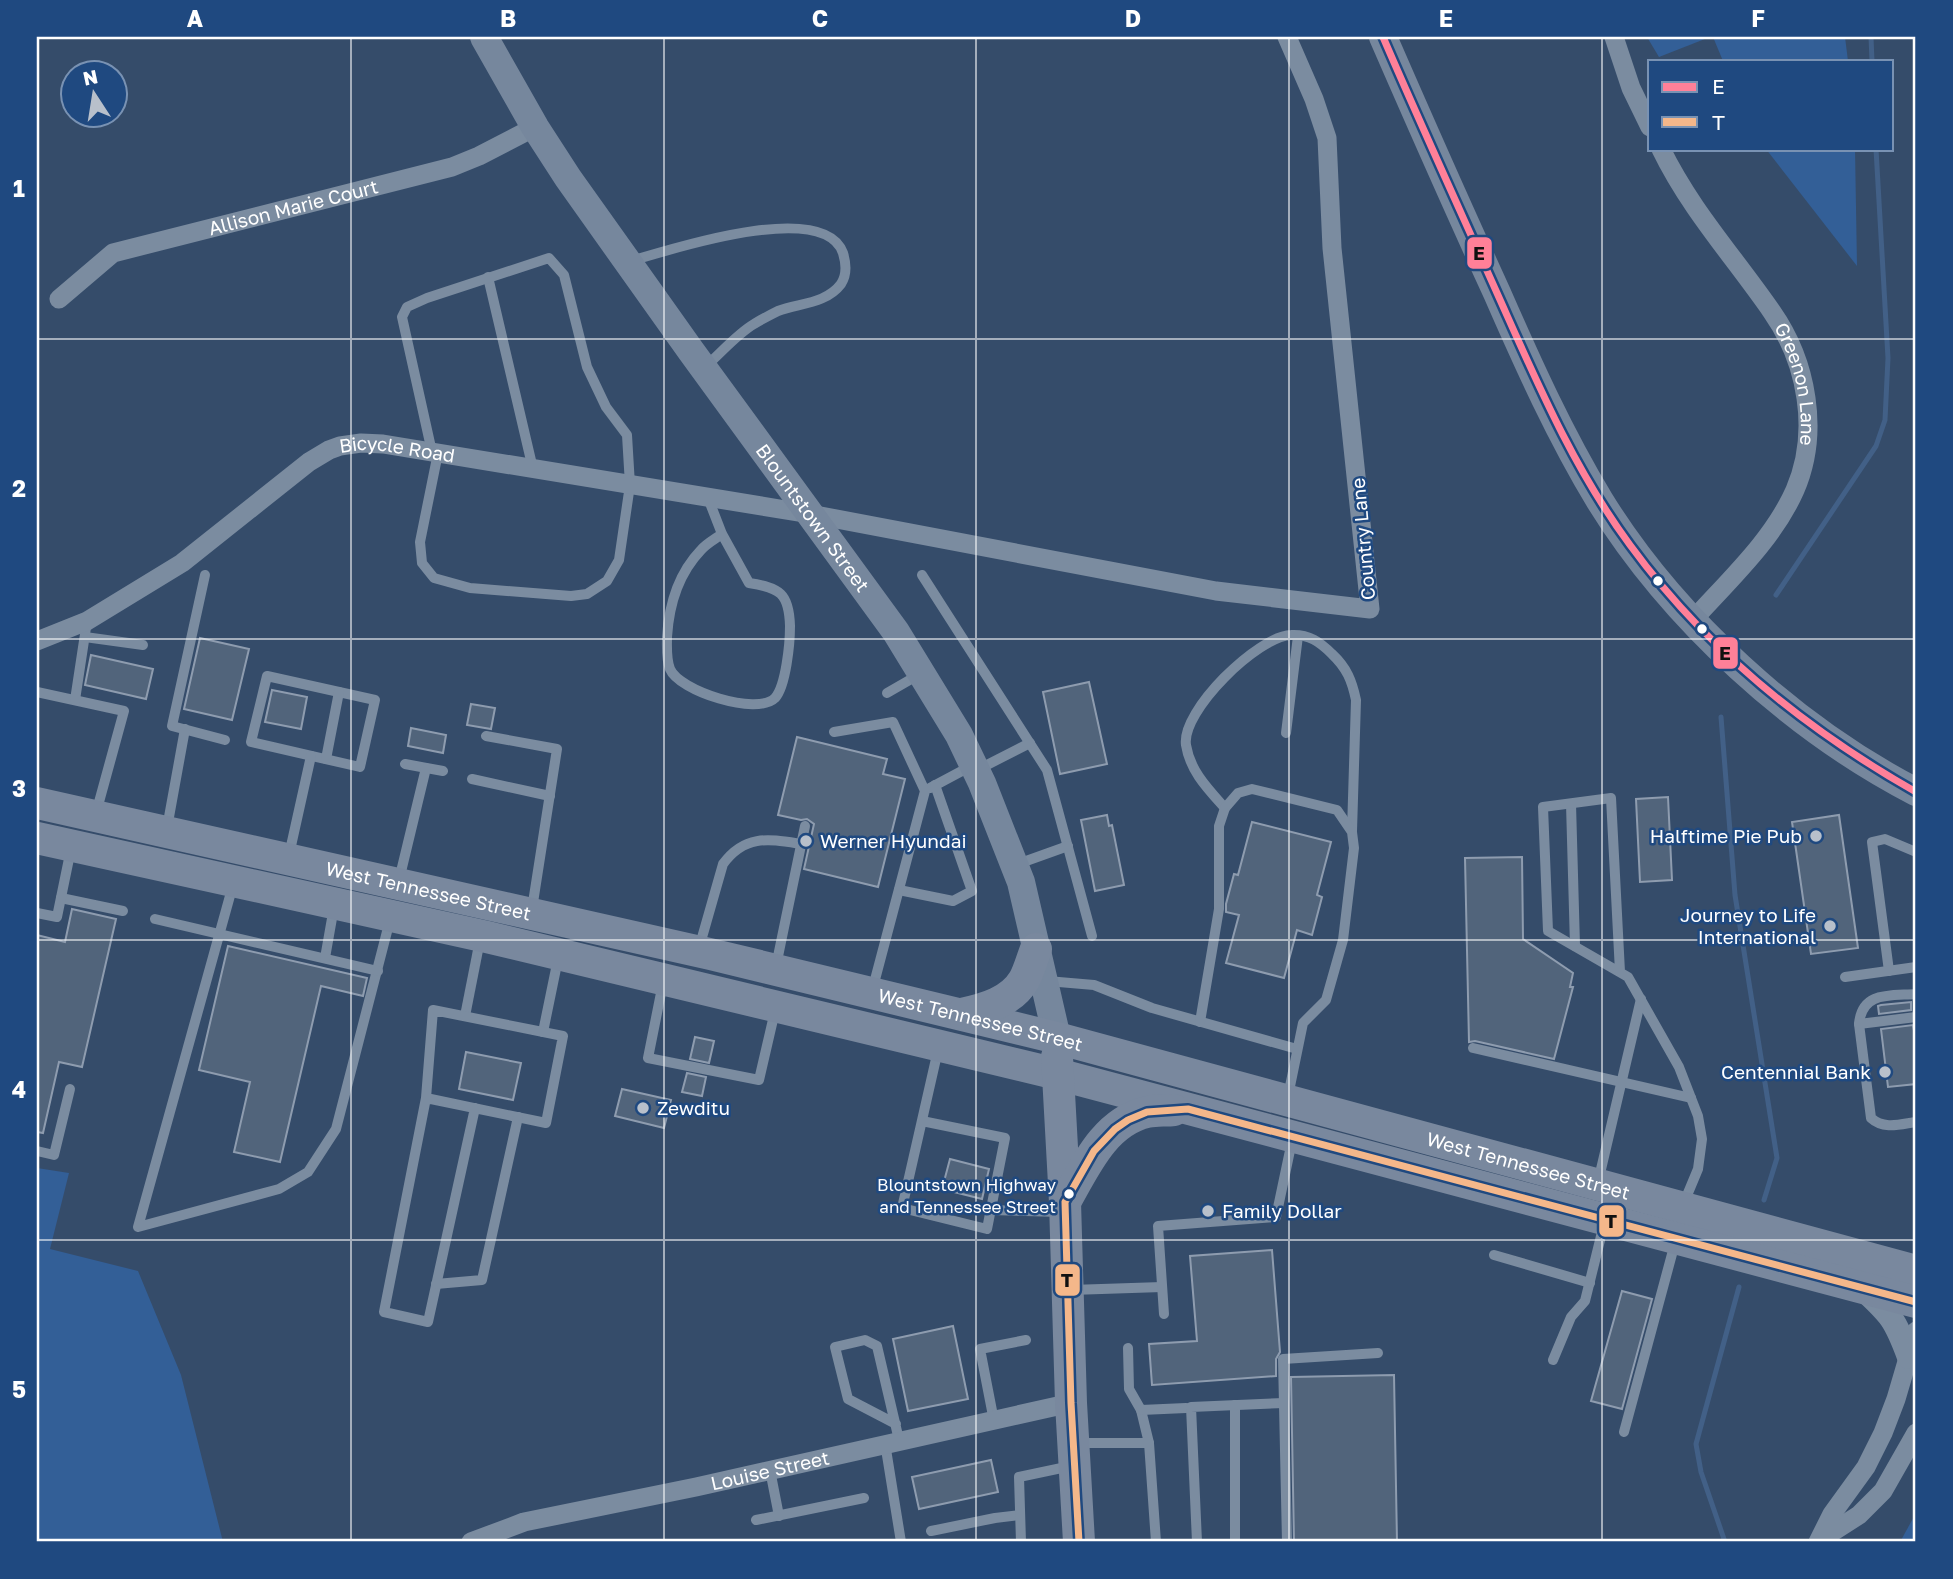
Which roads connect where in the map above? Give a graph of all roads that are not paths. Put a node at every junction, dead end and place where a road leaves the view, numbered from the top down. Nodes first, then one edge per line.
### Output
1 (484, 37) edge
2 (1287, 37) edge
3 (1383, 37) edge
4 (1614, 37) edge
5 (1648, 123) edge
6 (535, 127) junction
7 (1662, 150) edge
8 (628, 262) junction
9 (488, 277) junction
10 (59, 299) dead end
11 (704, 369) junction
12 (435, 453) junction
13 (533, 469) junction
14 (630, 485) junction
15 (708, 497) junction
16 (810, 514) junction
17 (722, 534) junction
18 (205, 575) dead end
19 (922, 575) dead end
20 (1693, 620) junction
21 (86, 629) junction
22 (1298, 636) junction
23 (37, 641) edge
24 (143, 645) dead end
25 (922, 673) junction
26 (37, 692) edge
27 (339, 692) junction
28 (887, 693) dead end
29 (75, 700) junction
30 (185, 729) junction
31 (834, 733) dead end
32 (1286, 733) dead end
33 (486, 736) dead end
34 (225, 740) dead end
35 (1030, 743) junction
36 (311, 756) junction
37 (326, 759) junction
38 (405, 764) dead end
39 (974, 767) junction
40 (426, 768) junction
41 (443, 771) dead end
42 (472, 779) dead end
43 (930, 788) junction
44 (1916, 792) edge
45 (550, 796) junction
46 (37, 803) edge
47 (1571, 804) junction
48 (1225, 807) junction
49 (96, 816) junction
50 (805, 826) dead end
51 (167, 832) junction
52 (1352, 832) junction
53 (37, 838) edge
54 (801, 844) junction
55 (72, 845) junction
56 (1068, 846) junction
57 (1916, 852) edge
58 (288, 859) junction
59 (1015, 865) junction
60 (234, 881) junction
61 (398, 884) junction
62 (899, 890) junction
63 (61, 898) junction
64 (335, 904) junction
65 (123, 911) dead end
66 (37, 913) edge
67 (531, 914) junction
68 (391, 916) junction
69 (155, 919) dead end
70 (220, 934) junction
71 (481, 936) junction
72 (1093, 936) dead end
73 (1575, 946) junction
74 (1036, 949) junction
75 (697, 952) junction
76 (559, 955) junction
77 (325, 958) junction
78 (1916, 967) edge
79 (775, 970) junction
80 (379, 971) junction
81 (1889, 971) junction
82 (1620, 972) junction
83 (1845, 977) dead end
84 (664, 980) junction
85 (1043, 980) junction
86 (871, 993) junction
87 (1916, 994) edge
88 (1641, 999) junction
89 (776, 1007) junction
90 (959, 1014) junction
91 (465, 1016) junction
92 (1916, 1017) edge
93 (1200, 1022) junction
94 (1859, 1024) junction
95 (543, 1032) junction
96 (1057, 1038) junction
97 (939, 1046) junction
98 (1473, 1048) dead end
99 (1297, 1049) junction
100 (1057, 1074) junction
101 (1621, 1082) junction
102 (70, 1089) dead end
103 (426, 1098) junction
104 (1691, 1098) junction
105 (1287, 1100) junction
106 (475, 1108) junction
107 (1188, 1109) junction
108 (518, 1117) junction
109 (922, 1121) junction
110 (1916, 1122) edge
111 (1293, 1137) junction
112 (37, 1151) edge
113 (1598, 1184) junction
114 (1065, 1207) junction
115 (1682, 1207) junction
116 (991, 1210) junction
117 (1723, 1218) junction
118 (1605, 1219) junction
119 (1636, 1227) junction
120 (1677, 1238) junction
121 (1494, 1255) dead end
122 (1916, 1271) edge
123 (1590, 1283) junction
124 (436, 1284) junction
125 (1162, 1287) junction
126 (1862, 1288) junction
127 (1067, 1290) junction
128 (1916, 1302) edge
129 (1164, 1314) dead end
130 (1916, 1331) edge
131 (1026, 1340) dead end
132 (1128, 1348) dead end
133 (1378, 1353) dead end
134 (1909, 1357) junction
135 (1553, 1360) dead end
136 (1071, 1403) junction
137 (1284, 1403) junction
138 (1235, 1405) junction
139 (1189, 1408) junction
140 (1141, 1410) junction
141 (994, 1422) junction
142 (1624, 1432) dead end
143 (1916, 1433) edge
144 (893, 1436) junction
145 (1149, 1443) junction
146 (1074, 1454) junction
147 (770, 1470) junction
148 (864, 1498) dead end
149 (1020, 1515) junction
150 (779, 1516) junction
151 (756, 1520) dead end
152 (931, 1531) dead end
153 (1819, 1541) edge
154 (471, 1542) edge
155 (901, 1542) edge
156 (1021, 1542) edge
157 (1079, 1542) edge
158 (1156, 1542) edge
159 (1197, 1542) edge
160 (1235, 1542) edge
161 (1286, 1542) edge

1 - 6 main road, Blountstown Street
2 - 16 street, Country Lane
3 - 20 main road
4 - 5 street
6 - 8 main road, Blountstown Street
6 - 10 street, Allison Marie Court
7 - 20 street, Greenon Lane
8 - 11 main road, Blountstown Street
8 - 11 lane
9 - 12 lane
9 - 13 lane
9 - 14 lane
11 - 16 main road, Blountstown Street
12 - 13 street, Bicycle Road
12 - 14 lane
12 - 21 street, Bicycle Road
13 - 14 street, Bicycle Road
14 - 15 street, Bicycle Road
15 - 16 street, Bicycle Road
15 - 17 lane
16 - 25 main road, Blountstown Street
17 - 17 lane
18 - 30 lane
19 - 35 lane
20 - 44 main road
21 - 23 street, Bicycle Road
21 - 24 lane
21 - 29 lane
22 - 32 lane
22 - 48 lane
22 - 52 lane
25 - 28 lane
25 - 39 main road, Blountstown Street
26 - 29 lane
27 - 36 lane
27 - 37 lane
27 - 37 lane
29 - 49 lane
30 - 34 lane
30 - 51 lane
31 - 43 lane
33 - 45 lane
35 - 39 lane
35 - 56 lane
36 - 37 lane
36 - 58 lane
38 - 40 lane
39 - 43 lane
39 - 59 main road, Blountstown Street
40 - 41 lane
40 - 61 lane
42 - 45 lane
43 - 62 lane
43 - 62 lane
45 - 67 lane
46 - 49 main road, West Tennessee Street
47 - 73 lane
47 - 73 lane
47 - 82 lane
48 - 52 lane
48 - 93 lane
49 - 51 main road, West Tennessee Street
50 - 54 lane
51 - 58 main road, West Tennessee Street
52 - 99 lane
53 - 55 main road, West Tennessee Street
54 - 75 lane
54 - 79 lane
55 - 60 main road, West Tennessee Street
55 - 63 lane
56 - 59 lane
56 - 72 lane
57 - 81 lane
58 - 61 main road, West Tennessee Street
59 - 74 main road, Blountstown Street
60 - 64 main road, West Tennessee Street
60 - 70 lane
61 - 67 main road, West Tennessee Street
61 - 68 main road
62 - 86 lane
63 - 65 lane
63 - 66 lane
64 - 68 main road, West Tennessee Street
64 - 77 lane
67 - 75 main road, West Tennessee Street
68 - 71 main road, West Tennessee Street
68 - 80 lane
69 - 70 lane
70 - 77 lane
70 - 80 lane
71 - 76 main road, West Tennessee Street
71 - 91 lane
73 - 82 lane
74 - 85 main road, Blountstown Street
74 - 90 main road
75 - 79 main road, West Tennessee Street
76 - 84 main road, West Tennessee Street
76 - 95 lane
77 - 80 lane
78 - 81 lane
79 - 86 main road, West Tennessee Street
81 - 83 lane
82 - 88 lane
84 - 89 main road, West Tennessee Street
84 - 89 lane
85 - 93 lane
85 - 96 main road, Blountstown Street
86 - 90 main road, West Tennessee Street
87 - 94 lane
88 - 101 lane
88 - 104 lane
89 - 97 main road, West Tennessee Street
90 - 96 main road, West Tennessee Street
91 - 95 lane
91 - 103 lane
92 - 94 lane
93 - 99 lane
94 - 110 lane
95 - 108 lane
96 - 100 main road
96 - 105 main road, West Tennessee Street
97 - 100 main road, West Tennessee Street
97 - 109 lane
98 - 101 lane
99 - 105 lane
100 - 107 main road, West Tennessee Street
100 - 114 main road
101 - 104 lane
101 - 113 lane
102 - 112 lane
103 - 106 lane
103 - 124 lane
104 - 115 lane
105 - 113 main road, West Tennessee Street
106 - 108 lane
106 - 124 lane
107 - 111 main road, West Tennessee Street
107 - 114 main road
108 - 124 lane
109 - 116 lane
109 - 116 lane
111 - 118 main road, West Tennessee Street
111 - 125 lane
113 - 115 main road, West Tennessee Street
114 - 116 lane
114 - 127 main road
115 - 117 main road, West Tennessee Street
115 - 119 main road
117 - 120 main road
117 - 122 main road, West Tennessee Street
118 - 119 main road, West Tennessee Street
118 - 123 lane
119 - 120 main road, West Tennessee Street
120 - 126 main road, West Tennessee Street
120 - 142 lane
121 - 123 lane
123 - 135 lane
125 - 127 lane
125 - 129 lane
126 - 128 main road, West Tennessee Street
126 - 134 street
127 - 136 main road
130 - 134 street
131 - 141 lane
132 - 140 lane
133 - 137 lane
134 - 153 street
136 - 141 street, Louise Street
136 - 146 main road
137 - 138 lane
137 - 161 lane
138 - 139 lane
138 - 160 lane
139 - 140 lane
139 - 159 lane
140 - 145 lane
141 - 144 street, Louise Street
143 - 153 street
144 - 144 lane
144 - 147 street, Louise Street
144 - 155 lane
145 - 146 lane
145 - 158 lane
146 - 149 lane
146 - 157 main road
147 - 150 lane
147 - 154 street, Louise Street
148 - 150 lane
149 - 152 lane
149 - 156 lane
150 - 151 lane

